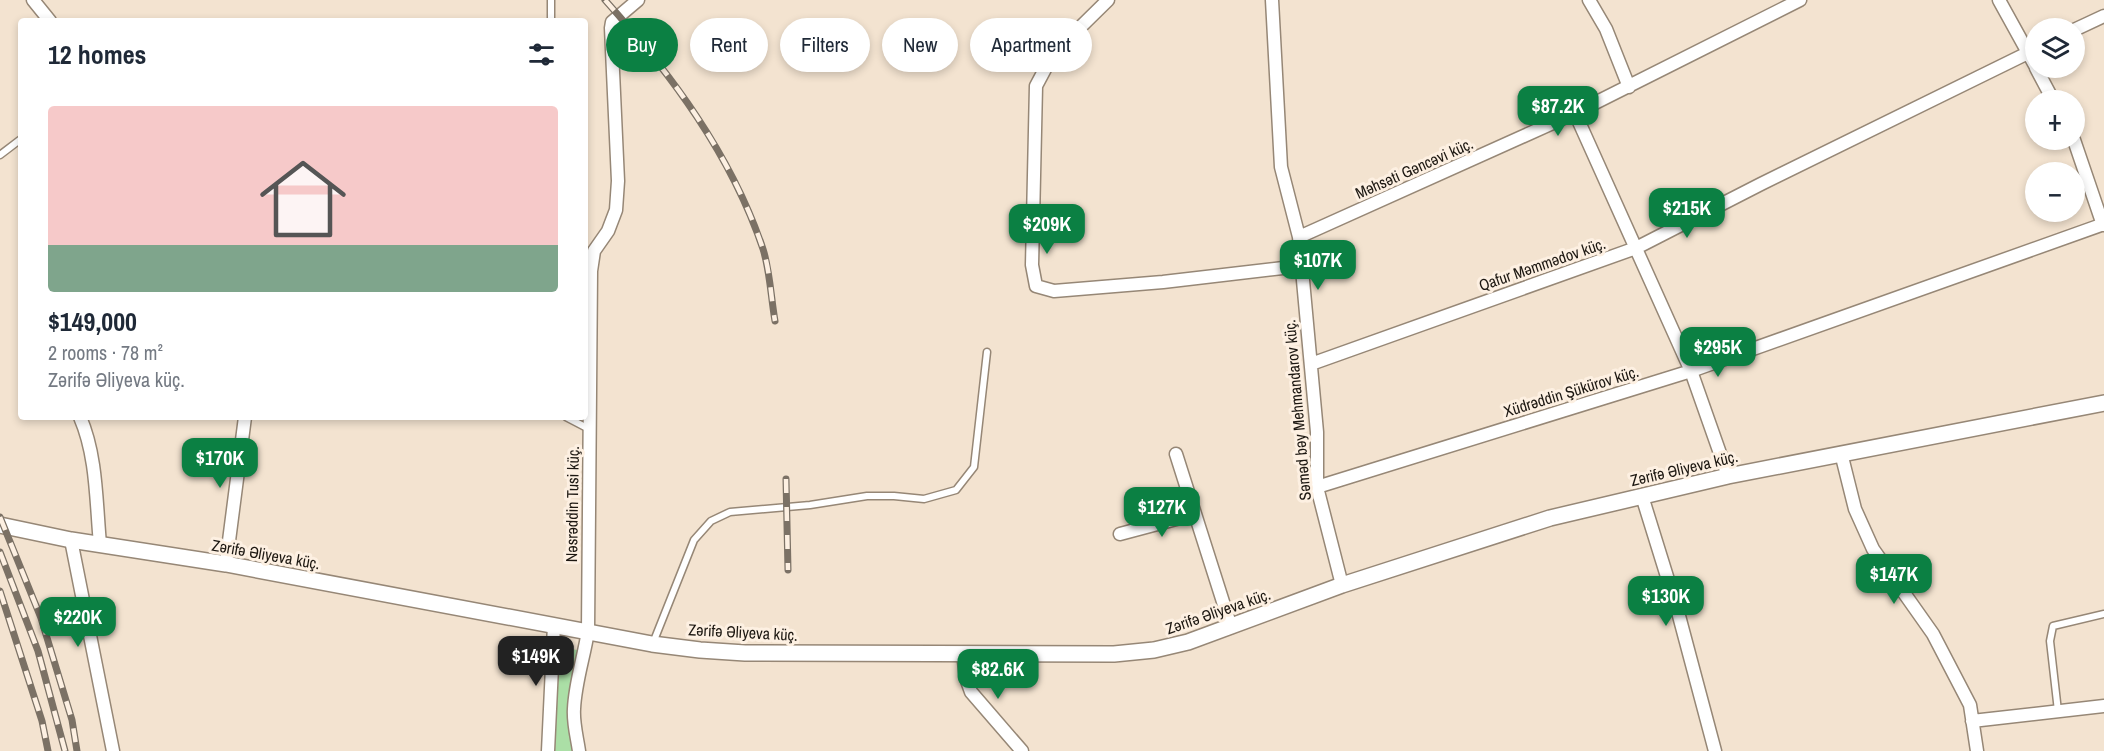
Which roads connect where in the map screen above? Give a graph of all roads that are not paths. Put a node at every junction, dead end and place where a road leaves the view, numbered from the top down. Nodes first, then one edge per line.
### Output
1 (33, 0) edge
2 (551, 0) edge
3 (638, 0) edge
4 (1108, 0) edge
5 (1272, 0) edge
6 (1589, 0) edge
7 (1800, 0) edge
8 (1999, 0) edge
9 (2104, 16) edge
10 (48, 18) edge
11 (551, 18) edge
12 (2085, 25) edge
13 (2025, 40) edge
14 (2025, 54) edge
15 (1629, 87) junction
16 (1575, 113) junction
17 (18, 141) edge
18 (2078, 150) edge
19 (0, 155) edge
20 (2104, 224) edge
21 (1299, 237) junction
22 (1636, 248) junction
23 (1300, 266) junction
24 (987, 352) dead end
25 (1311, 363) junction
26 (1691, 371) junction
27 (2104, 403) edge
28 (81, 420) edge
29 (245, 420) edge
30 (572, 420) edge
31 (590, 429) junction
32 (1841, 453) junction
33 (1176, 454) dead end
34 (1728, 476) junction
35 (1317, 487) junction
36 (1642, 496) junction
37 (1195, 514) junction
38 (2, 526) edge
39 (1120, 534) dead end
40 (71, 540) junction
41 (100, 544) junction
42 (226, 564) junction
43 (1342, 585) junction
44 (2104, 614) edge
45 (554, 625) junction
46 (1231, 627) junction
47 (588, 631) junction
48 (652, 644) junction
49 (963, 652) junction
50 (2104, 706) edge
51 (2058, 711) junction
52 (1972, 721) junction
53 (113, 751) edge
54 (548, 751) edge
55 (579, 751) edge
56 (1022, 751) edge
57 (1715, 751) edge
58 (1977, 751) edge

1 - 10 street
2 - 11 lane
3 - 31 street, Nəsrəddin Tusi küç.
4 - 23 street
5 - 21 street, Səməd bəy Mehmandarov küç.
6 - 15 street
7 - 15 street, Məhsəti Gəncəvi küç.
8 - 13 street
9 - 12 street
14 - 22 street, Qafur Məmmədov küç.
15 - 16 street, Məhsəti Gəncəvi küç.
16 - 21 street, Məhsəti Gəncəvi küç.
16 - 22 street
17 - 19 lane
18 - 20 street
20 - 26 street, Xüdrəddin Şükürov küç.
21 - 23 street, Səməd bəy Mehmandarov küç.
22 - 25 street, Qafur Məmmədov küç.
22 - 26 street
23 - 25 street, Səməd bəy Mehmandarov küç.
24 - 48 lane
25 - 35 street, Səməd bəy Mehmandarov küç.
26 - 34 street
26 - 35 street, Xüdrəddin Şükürov küç.
27 - 32 street, Zərifə Əliyeva küç.
28 - 41 street
29 - 42 street
30 - 31 lane
31 - 47 street, Nəsrəddin Tusi küç.
32 - 34 street, Zərifə Əliyeva küç.
32 - 52 street
33 - 37 street
34 - 36 street, Zərifə Əliyeva küç.
35 - 43 street, Səməd bəy Mehmandarov küç.
36 - 43 street, Zərifə Əliyeva küç.
36 - 57 street
37 - 39 street
37 - 46 street
38 - 40 street, Zərifə Əliyeva küç.
40 - 41 street, Zərifə Əliyeva küç.
40 - 53 street
41 - 42 street, Zərifə Əliyeva küç.
42 - 45 street, Zərifə Əliyeva küç.
43 - 46 street, Zərifə Əliyeva küç.
44 - 51 lane
45 - 47 street, Zərifə Əliyeva küç.
45 - 54 street
46 - 49 street, Zərifə Əliyeva küç.
47 - 48 street, Zərifə Əliyeva küç.
47 - 55 street, Nəsrəddin Tusi küç.
48 - 49 street, Zərifə Əliyeva küç.
49 - 56 street
50 - 51 street
51 - 52 street
52 - 58 street

